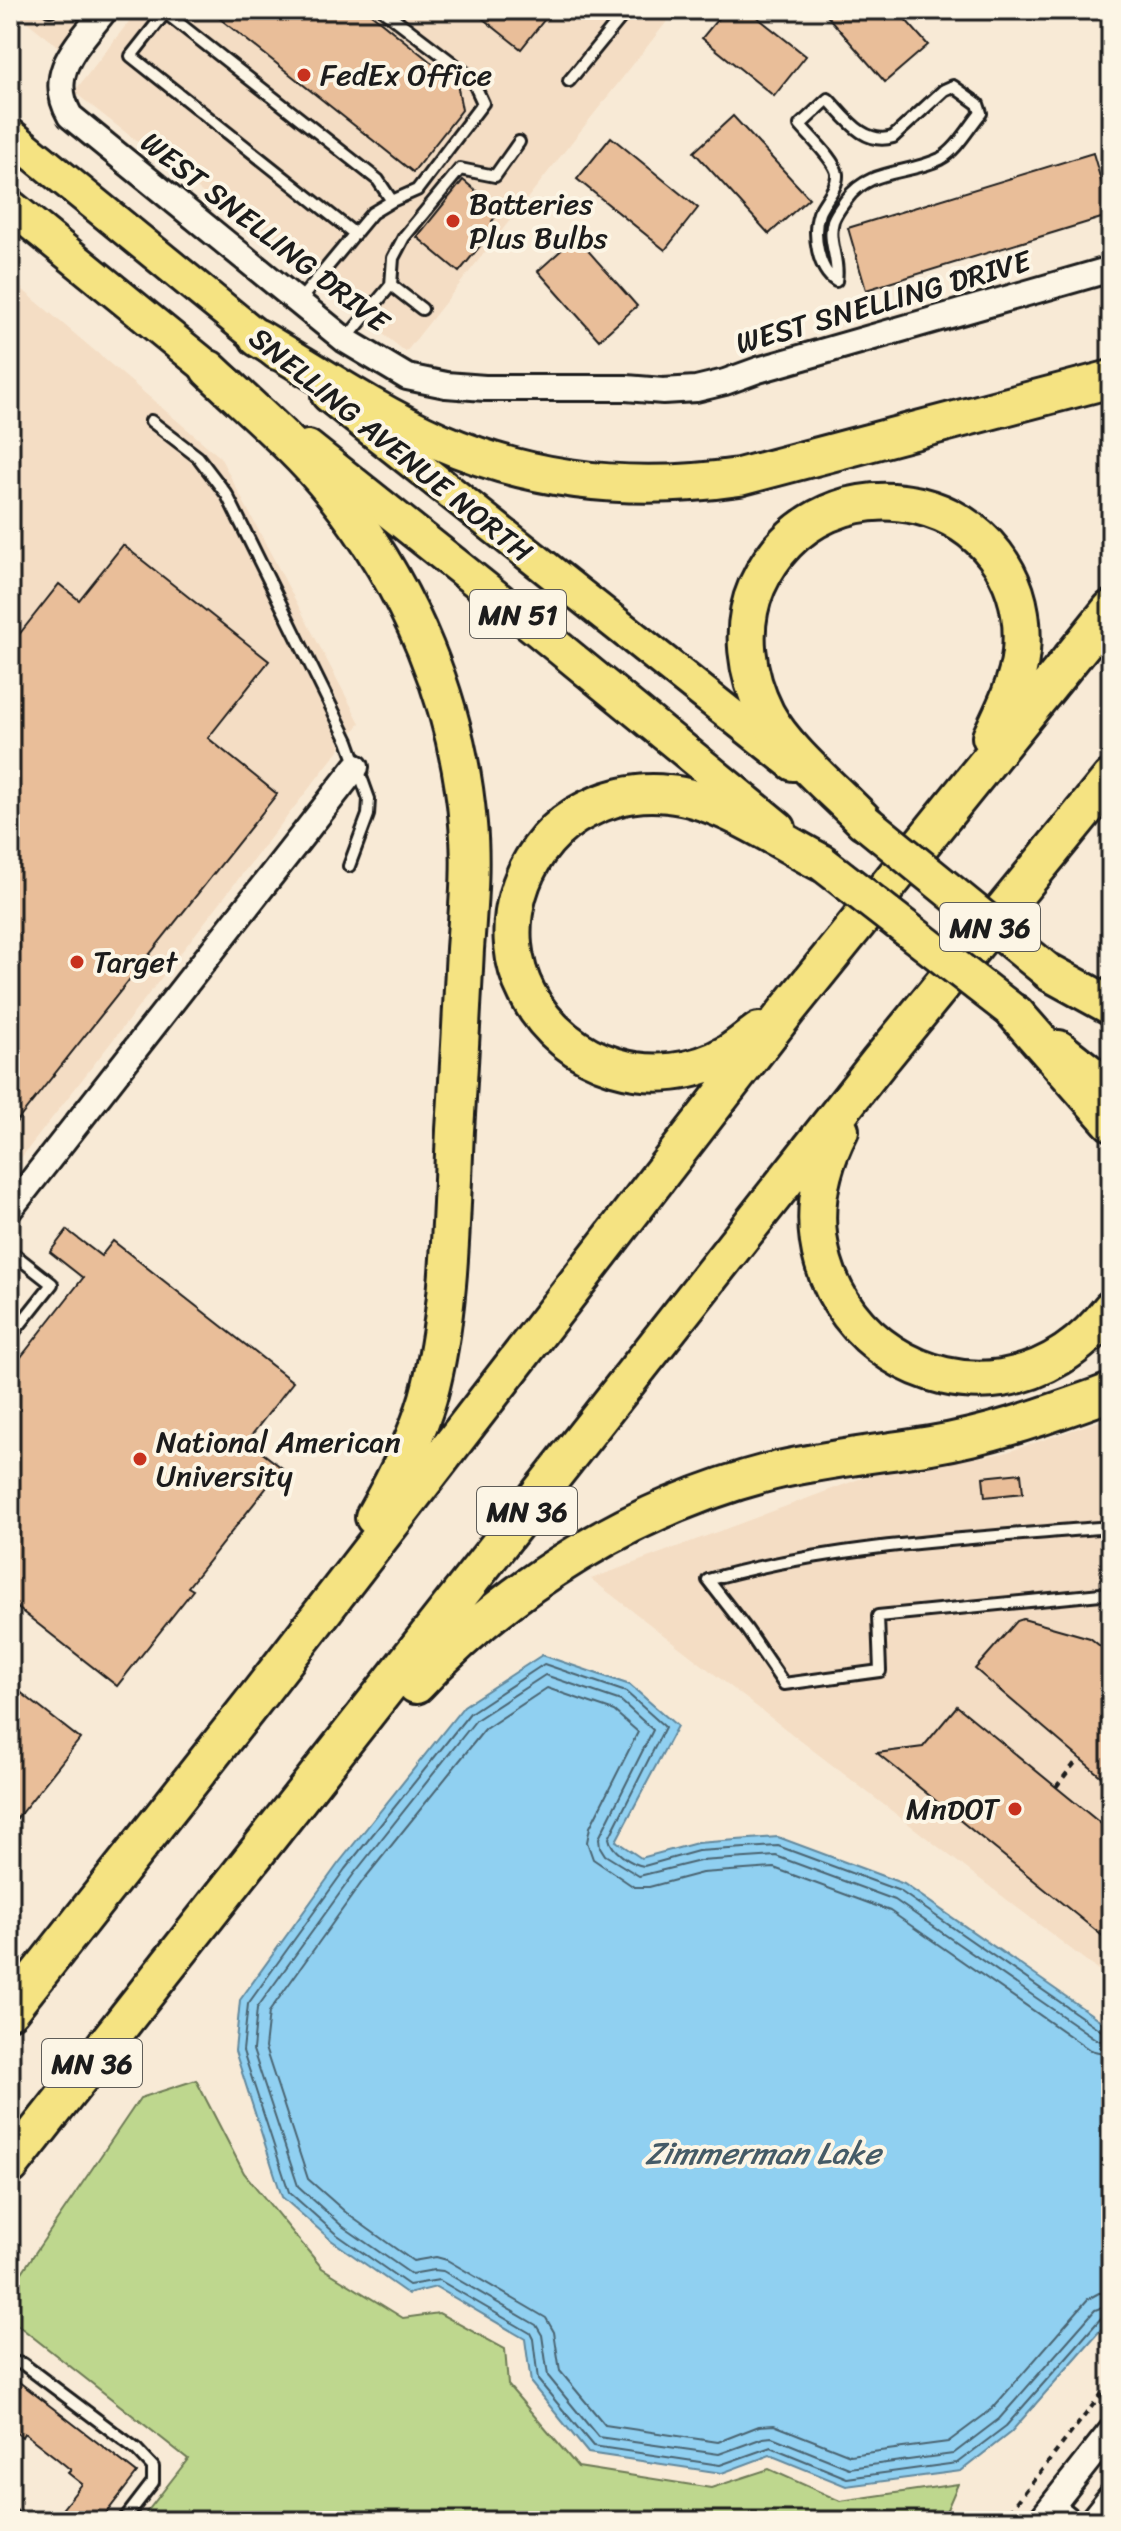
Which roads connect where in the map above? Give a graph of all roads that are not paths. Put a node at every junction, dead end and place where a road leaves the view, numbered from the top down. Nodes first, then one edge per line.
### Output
1 (383, 10) edge
2 (627, 10) edge
3 (163, 11) edge
4 (92, 14) edge
5 (569, 81) dead end
6 (10, 135) edge
7 (519, 142) dead end
8 (417, 190) junction
9 (392, 201) junction
10 (434, 203) junction
11 (10, 206) edge
12 (355, 234) junction
13 (1111, 269) edge
14 (836, 281) joint
15 (391, 285) junction
16 (297, 302) junction
17 (422, 309) dead end
18 (258, 338) junction
19 (345, 340) junction
20 (209, 369) junction
21 (1111, 379) edge
22 (151, 421) dead end
23 (1111, 609) edge
24 (356, 767) junction
25 (1108, 785) edge
26 (946, 812) junction
27 (864, 821) junction
28 (822, 863) junction
29 (349, 866) dead end
30 (1049, 972) junction
31 (1111, 1006) edge
32 (789, 1008) junction
33 (1015, 1013) junction
34 (1111, 1023) edge
35 (879, 1062) junction
36 (1111, 1089) edge
37 (1111, 1122) edge
38 (10, 1209) edge
39 (10, 1251) edge
40 (1111, 1309) edge
41 (10, 1337) edge
42 (1111, 1392) edge
43 (1111, 1527) edge
44 (1111, 1593) edge
45 (260, 1693) junction
46 (175, 1960) junction
47 (11, 2009) edge
48 (10, 2166) edge
49 (10, 2362) edge
50 (1111, 2431) edge
51 (1111, 2493) edge
52 (1047, 2513) edge
53 (10, 2514) edge
54 (19, 2521) edge
55 (123, 2521) edge
56 (1073, 2521) edge
57 (1089, 2521) edge

1 - 8 lane
2 - 5 lane
3 - 9 lane
3 - 12 lane
4 - 16 street, WEST SNELLING DRIVE
6 - 18 main road, SNELLING AVENUE NORTH / MN 51
7 - 10 lane
8 - 9 lane
8 - 10 lane
9 - 12 lane
10 - 15 lane
11 - 20 main road, SNELLING AVENUE NORTH / MN 51
12 - 16 lane
13 - 19 street, WEST SNELLING DRIVE
14 - 14 lane
15 - 17 lane
15 - 19 lane
16 - 19 street, WEST SNELLING DRIVE
18 - 21 highway
18 - 27 main road, SNELLING AVENUE NORTH / MN 51
20 - 28 main road, SNELLING AVENUE NORTH / MN 51
20 - 45 highway
22 - 24 lane
23 - 26 highway, MN 36
24 - 29 lane
24 - 38 street
25 - 35 highway, MN 36
26 - 27 highway
26 - 32 highway, MN 36
27 - 30 highway, SNELLING AVENUE NORTH / MN 51, bridge
28 - 32 highway
28 - 33 highway, SNELLING AVENUE NORTH / MN 51, bridge
30 - 31 highway
30 - 34 highway, SNELLING AVENUE NORTH / MN 51
32 - 45 highway, MN 36
33 - 36 highway, SNELLING AVENUE NORTH / MN 51
33 - 37 highway
35 - 40 highway
35 - 46 highway, MN 36
39 - 41 lane
42 - 46 highway
43 - 44 lane
45 - 47 highway, MN 36
46 - 48 highway, MN 36
49 - 55 lane
50 - 52 street
51 - 57 street
52 - 56 street
53 - 54 lane

